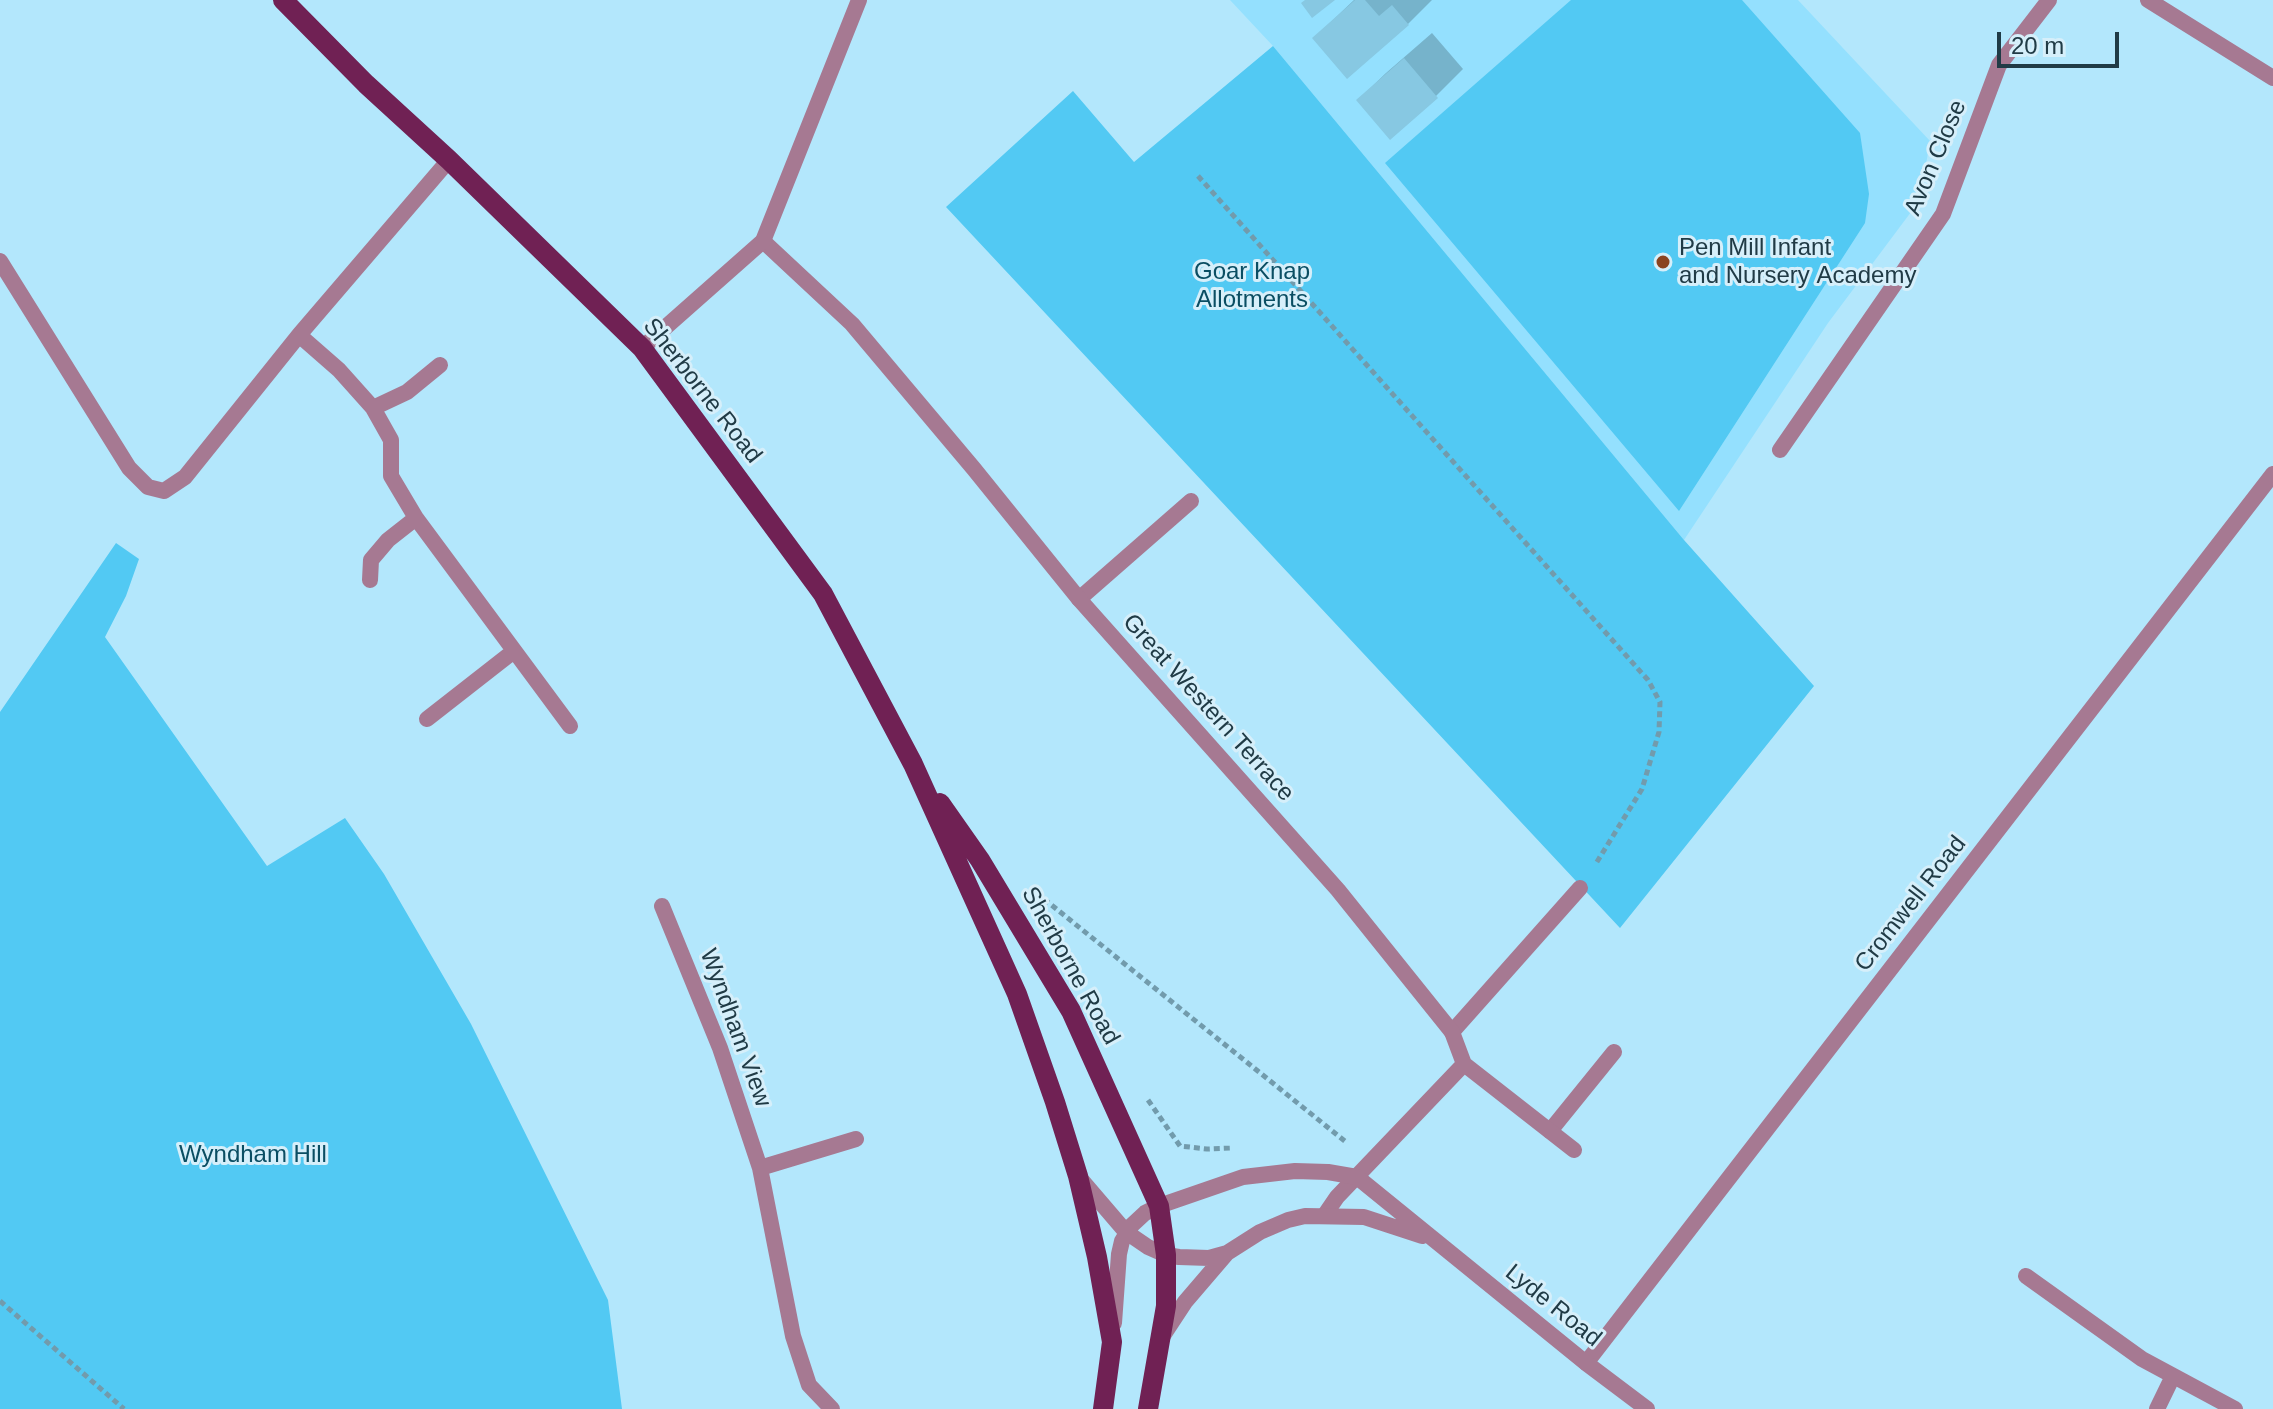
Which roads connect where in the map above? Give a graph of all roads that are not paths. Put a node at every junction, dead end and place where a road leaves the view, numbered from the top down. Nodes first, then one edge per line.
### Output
1 (283, 0) edge
2 (859, 0) edge
3 (2049, 0) edge
4 (2148, 0) edge
5 (2273, 78) edge
6 (449, 160) junction
7 (763, 241) junction
8 (0, 261) edge
9 (299, 335) junction
10 (642, 348) junction
11 (440, 365) dead end
12 (373, 408) junction
13 (1780, 450) dead end
14 (2273, 474) edge
15 (1191, 501) dead end
16 (416, 518) junction
17 (370, 580) dead end
18 (1079, 599) junction
19 (514, 651) junction
20 (427, 719) dead end
21 (570, 726) dead end
22 (913, 764) junction
23 (1580, 888) road end
24 (662, 906) dead end
25 (1452, 1032) junction
26 (1614, 1052) dead end
27 (1464, 1064) junction
28 (1550, 1131) junction
29 (856, 1139) dead end
30 (1574, 1150) dead end
31 (760, 1168) junction
32 (1078, 1176) junction
33 (1357, 1177) junction
34 (1159, 1206) junction
35 (1324, 1216) junction
36 (1126, 1232) junction
37 (1431, 1239) junction
38 (1227, 1253) junction
39 (1166, 1255) junction
40 (2026, 1276) dead end
41 (1160, 1339) junction
42 (1112, 1342) junction
43 (1586, 1363) junction
44 (2173, 1376) junction
45 (832, 1409) edge
46 (1103, 1409) edge
47 (1148, 1409) edge
48 (1647, 1409) edge
49 (2157, 1409) edge
50 (2235, 1409) edge

1 - 6 main road, Sherborne Road
2 - 7 street
3 - 13 street, Avon Close
4 - 5 street
6 - 9 street
6 - 10 main road, Sherborne Road
7 - 10 street
7 - 18 street, Great Western Terrace
8 - 9 street
9 - 12 street
10 - 22 main road, Sherborne Road
11 - 12 street
12 - 16 street
14 - 43 street, Cromwell Road
15 - 18 street
16 - 17 street
16 - 19 street
18 - 25 street, Great Western Terrace
19 - 20 street
19 - 21 street
22 - 32 main road, Sherborne Road
22 - 34 main road, Sherborne Road
23 - 25 street
24 - 31 street, Wyndham View
25 - 27 street, Great Western Terrace
26 - 28 street
27 - 28 street
27 - 33 street
28 - 30 street
29 - 31 street
31 - 45 street, Wyndham View
32 - 36 street, Lyde Road
32 - 42 main road, Sherborne Road
33 - 34 street
33 - 35 street
33 - 37 street, Lyde Road
34 - 36 street
34 - 39 main road, Sherborne Road
35 - 37 street, Lyde Road
35 - 38 street, Lyde Road
36 - 39 street, Lyde Road
36 - 42 street
37 - 43 street, Lyde Road
38 - 39 street, Lyde Road
38 - 41 street, Lyde Road
39 - 41 main road, Sherborne Road
40 - 44 street
41 - 47 main road, Sherborne Road
42 - 46 main road, Sherborne Road
43 - 48 street, Lyde Road
44 - 49 street
44 - 50 street

